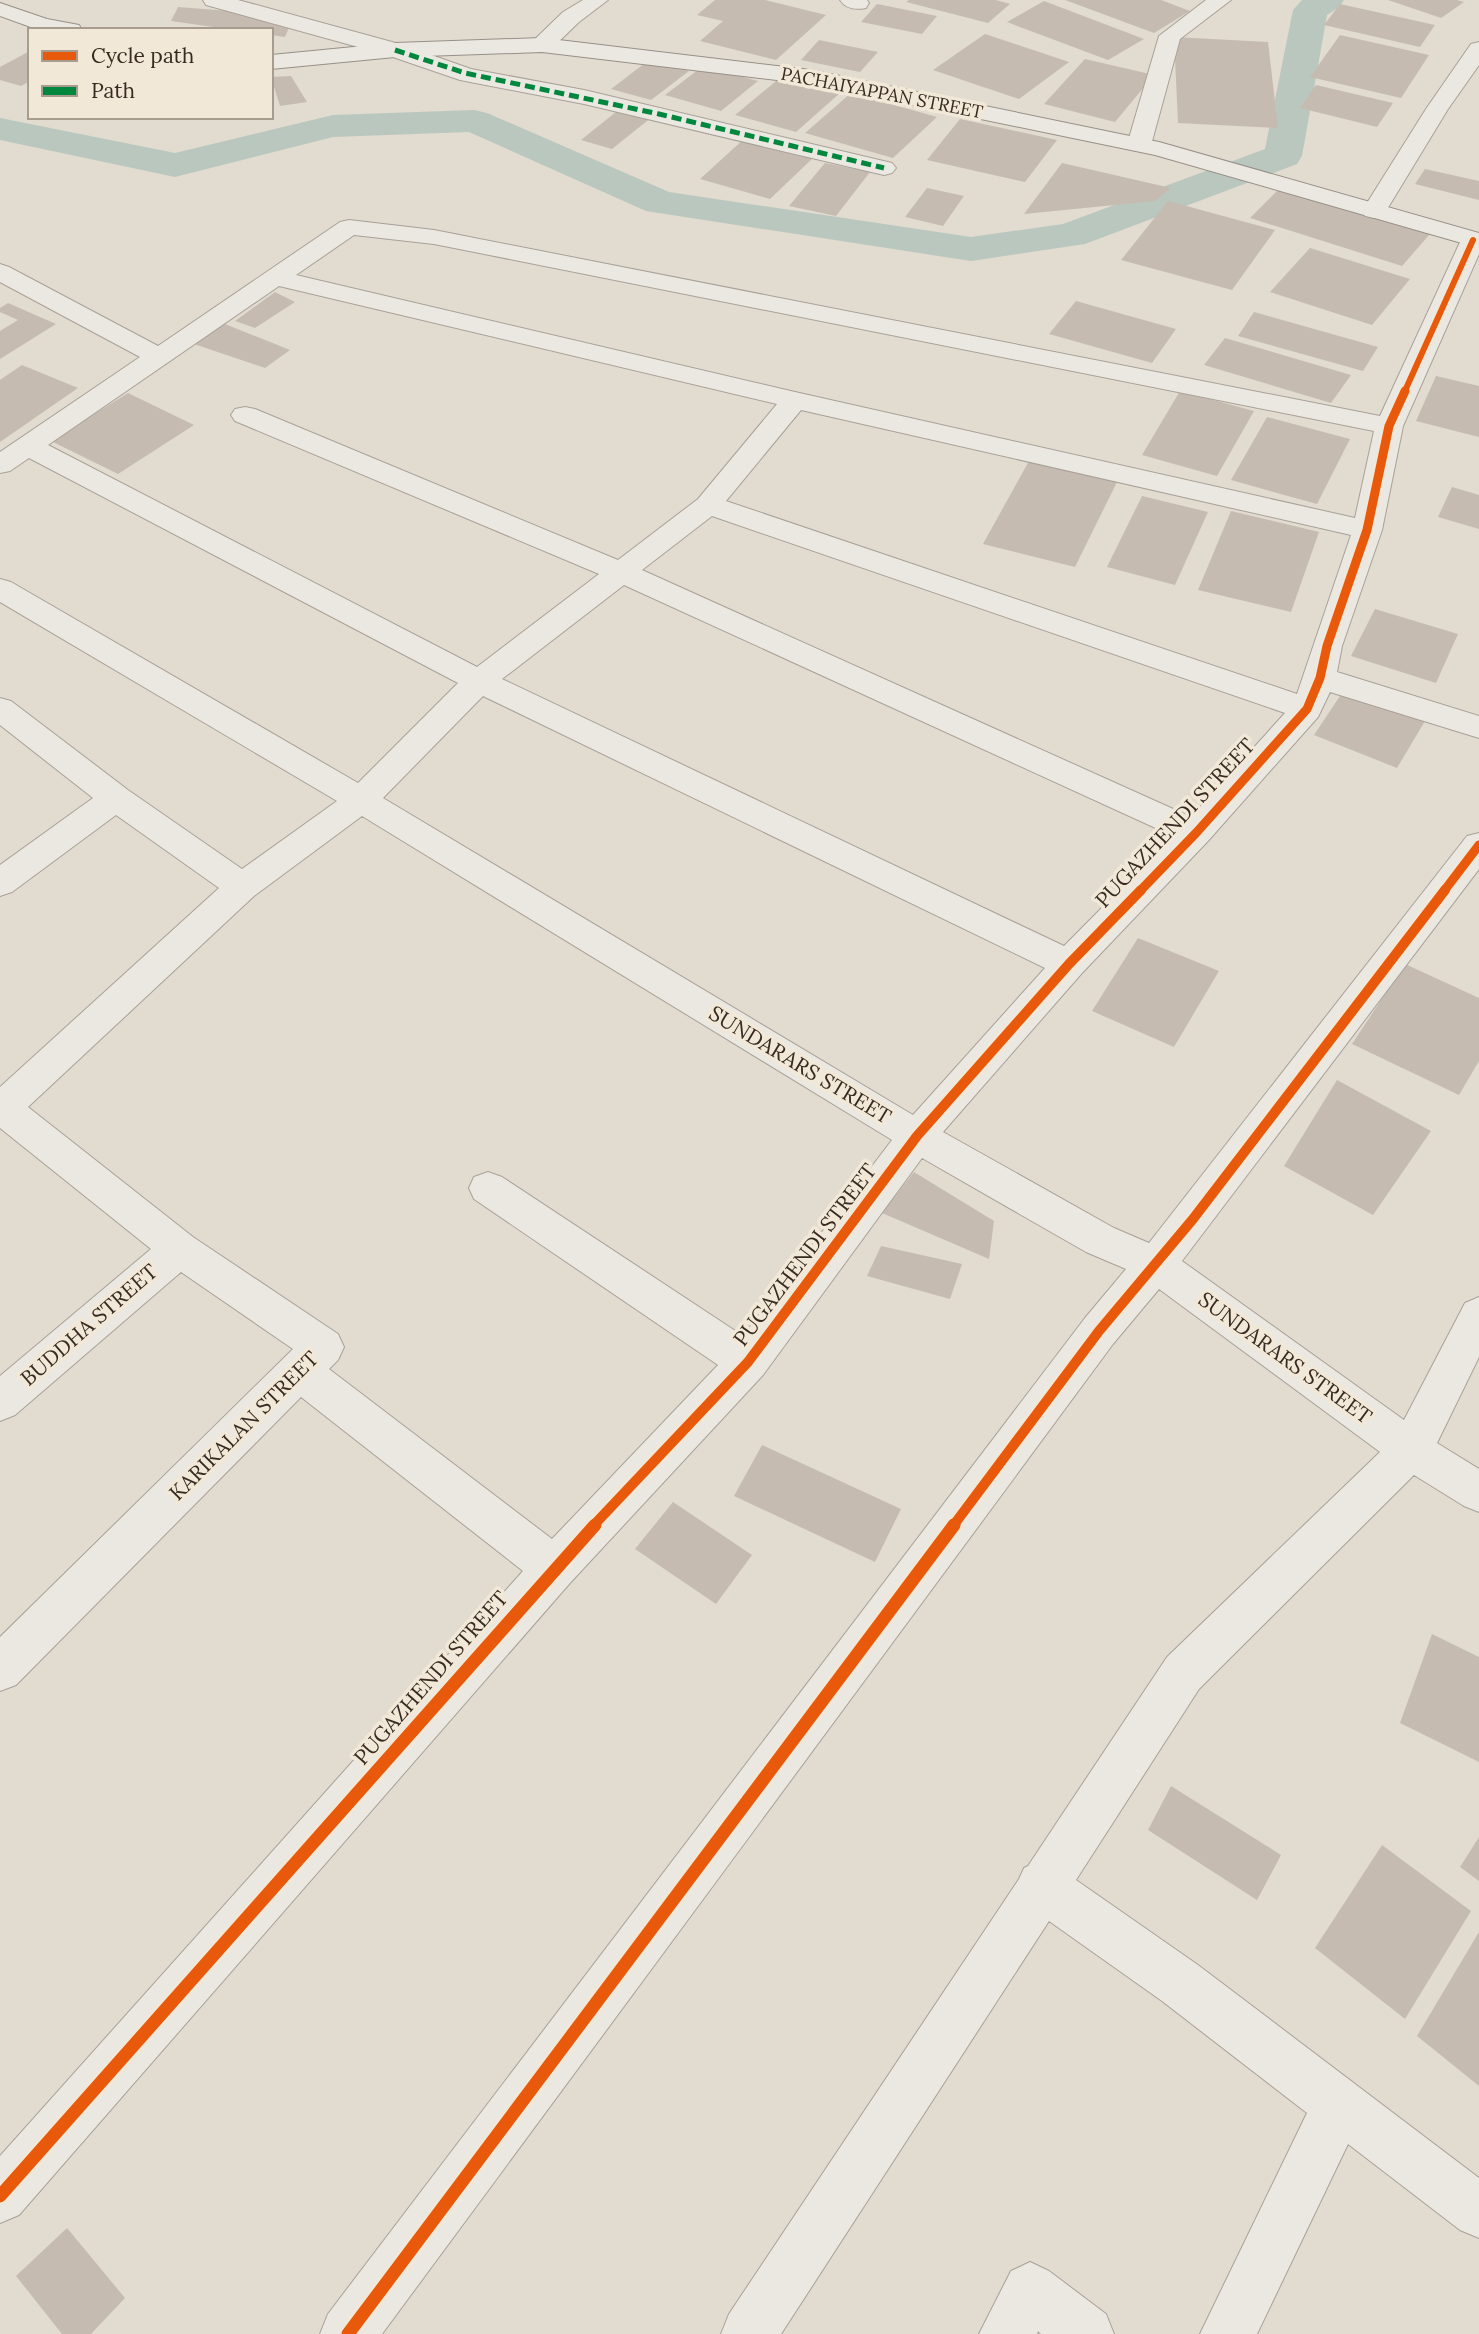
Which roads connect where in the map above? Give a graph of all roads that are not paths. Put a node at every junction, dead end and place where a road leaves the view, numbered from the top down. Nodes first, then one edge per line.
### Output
1 (214, 0) edge
2 (597, 0) edge
3 (1220, 0) edge
4 (0, 9) edge
5 (61, 28) edge
6 (542, 45) junction
7 (1479, 49) edge
8 (394, 50) junction
9 (273, 62) edge
10 (1149, 147) junction
11 (884, 168) dead end
12 (1374, 211) junction
13 (1476, 240) edge
14 (0, 272) edge
15 (274, 277) junction
16 (159, 358) junction
17 (795, 400) junction
18 (245, 415) dead end
19 (1389, 426) junction
20 (26, 445) junction
21 (0, 465) edge
22 (708, 505) junction
23 (1367, 530) junction
24 (621, 572) junction
25 (0, 589) edge
26 (479, 681) junction
27 (1314, 694) junction
28 (0, 709) edge
29 (1479, 727) edge
30 (116, 798) junction
31 (361, 800) junction
32 (1196, 833) junction
33 (1479, 845) edge
34 (0, 883) edge
35 (242, 887) junction
36 (1069, 964) junction
37 (1, 1109) edge
38 (917, 1136) junction
39 (488, 1188) dead end
40 (179, 1249) junction
41 (1156, 1264) junction
42 (1479, 1315) edge
43 (748, 1362) junction
44 (301, 1371) junction
45 (0, 1402) edge
46 (1411, 1450) junction
47 (1479, 1492) edge
48 (554, 1568) junction
49 (0, 1669) edge
50 (1041, 1885) junction
51 (1339, 2104) junction
52 (0, 2196) edge
53 (1479, 2211) edge
54 (348, 2334) edge
55 (749, 2334) edge
56 (1007, 2334) edge
57 (1086, 2334) edge
58 (1228, 2334) edge

1 - 8 street
2 - 6 street
3 - 10 street
4 - 5 street
6 - 8 street, PACHAIYAPPAN STREET
6 - 10 street, PACHAIYAPPAN STREET
7 - 12 street
8 - 9 street, PACHAIYAPPAN STREET
8 - 11 street
10 - 12 street, PACHAIYAPPAN STREET
12 - 13 street, PACHAIYAPPAN STREET
13 - 19 street, PUGAZHENDI STREET
14 - 16 street
15 - 16 street
15 - 17 street
15 - 19 street
16 - 20 street
17 - 22 street
17 - 23 street
18 - 24 street
19 - 23 street, PUGAZHENDI STREET
20 - 21 street
20 - 26 street
22 - 24 street
22 - 27 street
23 - 27 street, PUGAZHENDI STREET
24 - 26 street
24 - 32 street
25 - 31 street, SUNDARARS STREET
26 - 31 street
26 - 36 street
27 - 29 street
27 - 32 street, PUGAZHENDI STREET
28 - 30 street
30 - 34 street
30 - 35 street
31 - 35 street
31 - 38 street, SUNDARARS STREET
32 - 36 street, PUGAZHENDI STREET
33 - 41 street
35 - 37 street
36 - 38 street, PUGAZHENDI STREET
37 - 40 street, KARIKALAN STREET
38 - 41 street, SUNDARARS STREET
38 - 43 street, PUGAZHENDI STREET
39 - 43 street
40 - 44 street, KARIKALAN STREET
40 - 45 street, BUDDHA STREET
41 - 46 street, SUNDARARS STREET
41 - 54 street
42 - 46 street
43 - 48 street, PUGAZHENDI STREET
44 - 48 street
44 - 49 street, KARIKALAN STREET
46 - 47 street, SUNDARARS STREET
46 - 50 street
48 - 52 street, PUGAZHENDI STREET
50 - 51 street
50 - 55 street
51 - 53 street
51 - 58 street
56 - 57 street

